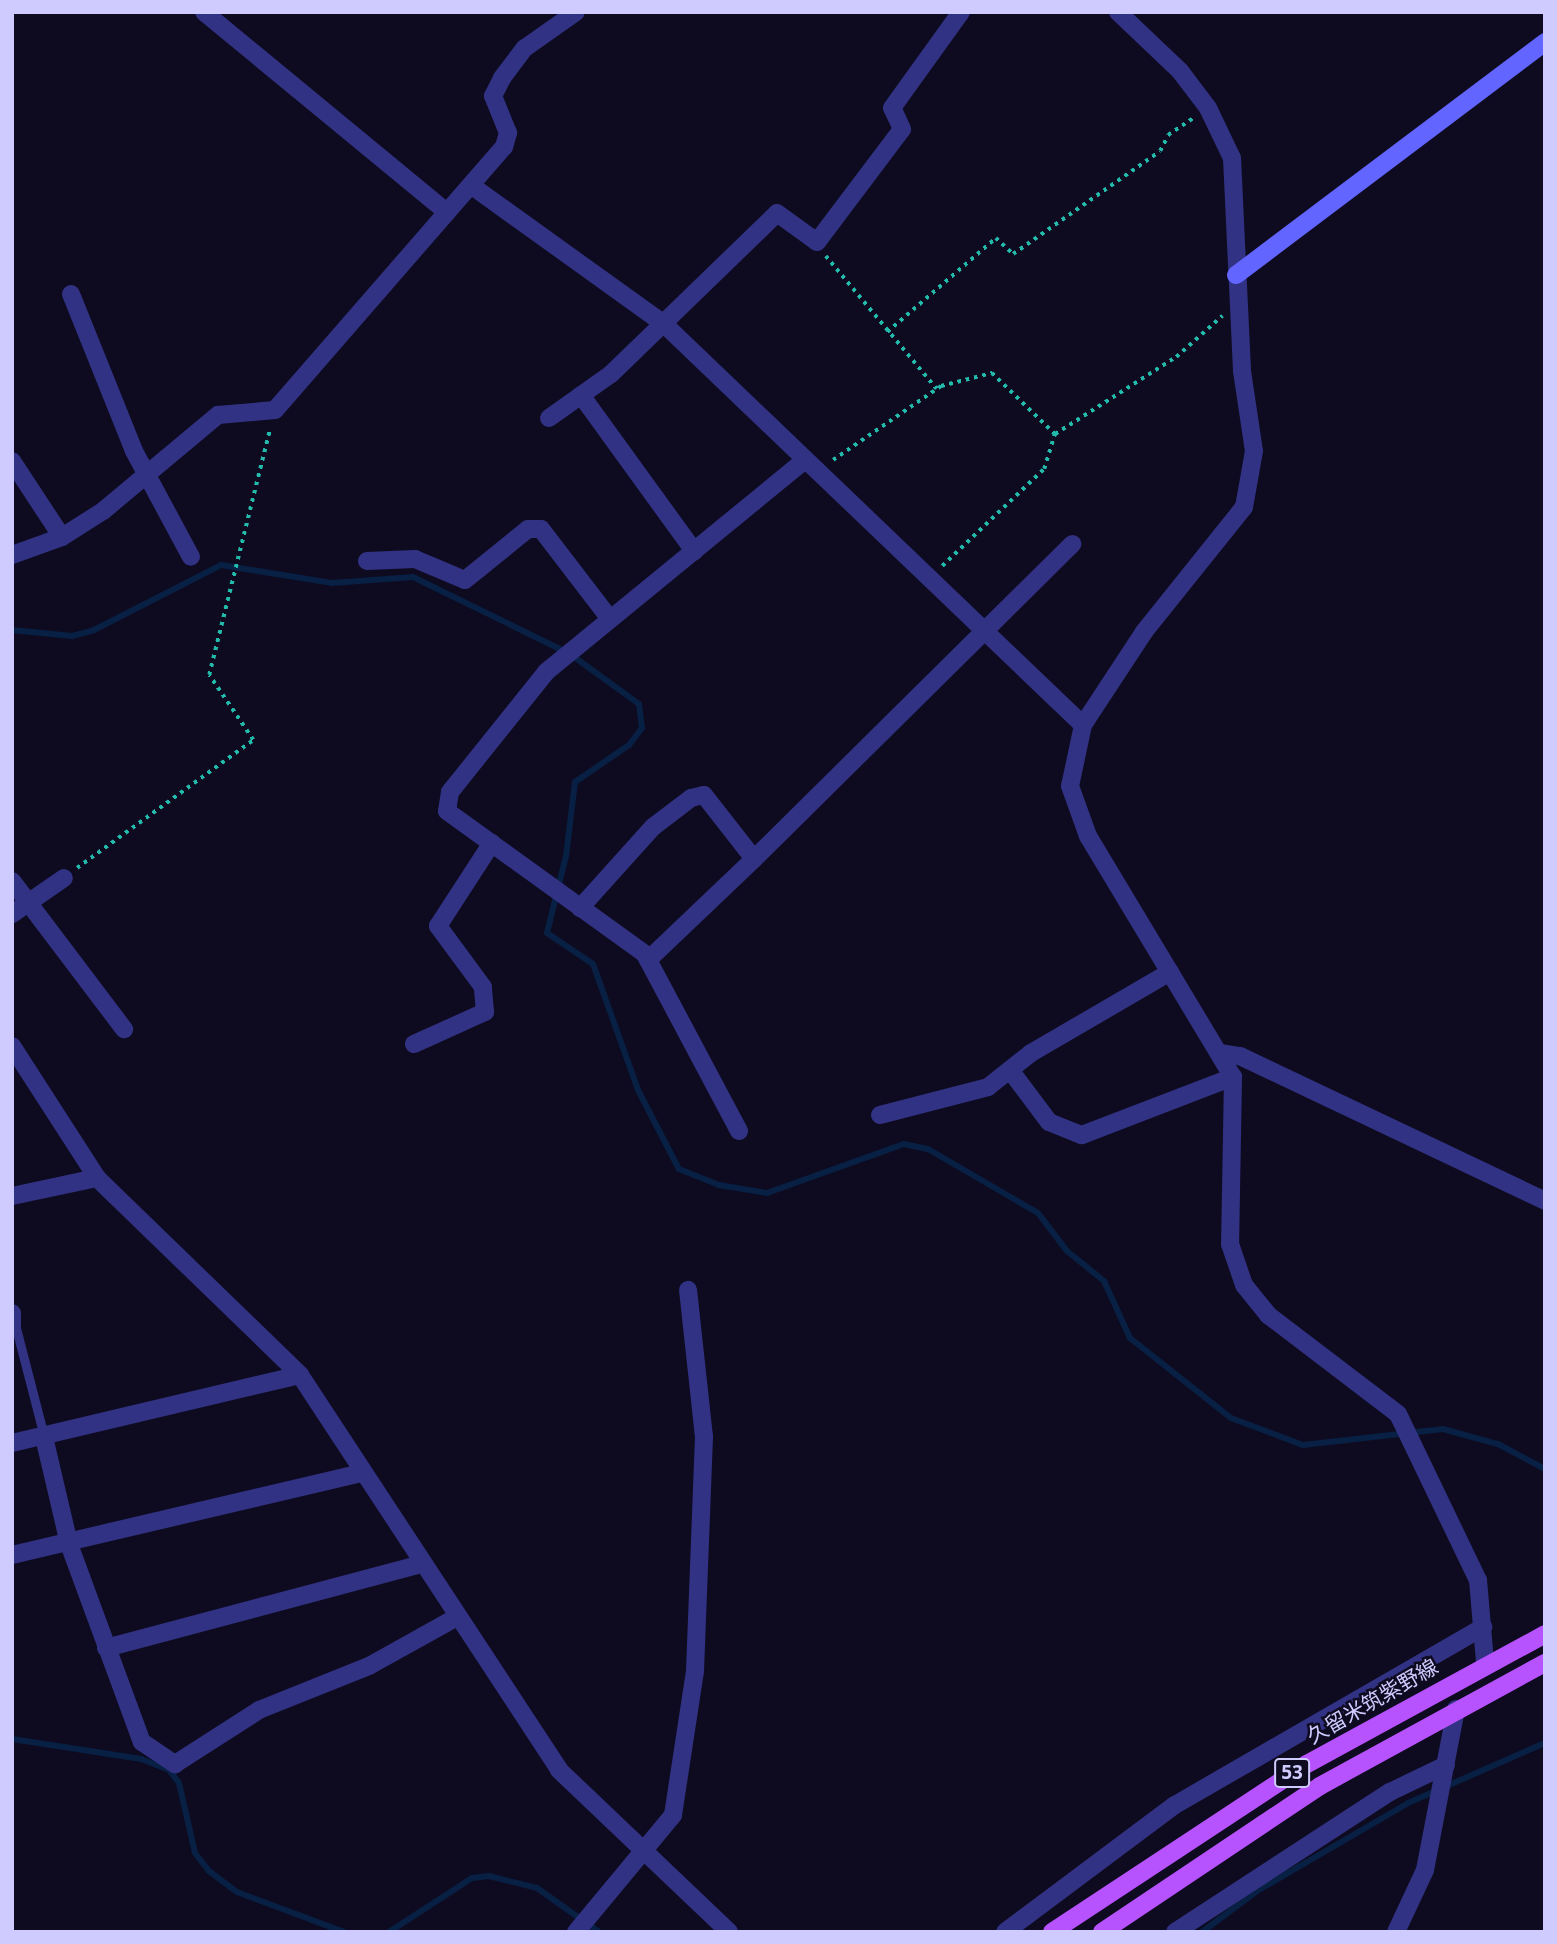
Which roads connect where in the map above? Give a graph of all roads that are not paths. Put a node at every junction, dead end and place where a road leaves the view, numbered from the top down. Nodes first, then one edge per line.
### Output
1 (204, 12) edge
2 (576, 12) edge
3 (961, 12) edge
4 (1118, 12) edge
5 (1545, 42) edge
6 (472, 186) junction
7 (447, 212) junction
8 (1236, 275) junction
9 (71, 294) dead end
10 (663, 323) junction
11 (581, 395) junction
12 (549, 418) dead end
13 (12, 461) edge
14 (811, 465) junction
15 (150, 473) junction
16 (62, 537) junction
17 (1072, 544) dead end
18 (694, 551) junction
19 (12, 555) edge
20 (191, 557) dead end
21 (367, 561) dead end
22 (610, 619) junction
23 (983, 633) junction
24 (1083, 725) junction
25 (492, 843) junction
26 (754, 859) junction
27 (64, 878) road end
28 (12, 881) edge
29 (29, 902) junction
30 (580, 908) junction
31 (12, 914) edge
32 (648, 960) junction
33 (1170, 972) junction
34 (124, 1029) dead end
35 (414, 1044) dead end
36 (12, 1046) edge
37 (1220, 1053) junction
38 (1010, 1070) junction
39 (1233, 1077) junction
40 (880, 1115) dead end
41 (739, 1131) dead end
42 (97, 1178) junction
43 (12, 1196) edge
44 (1545, 1201) edge
45 (688, 1290) dead end
46 (13, 1323) edge
47 (300, 1375) junction
48 (44, 1437) junction
49 (12, 1443) edge
50 (362, 1473) junction
51 (69, 1544) junction
52 (12, 1555) edge
53 (421, 1564) junction
54 (457, 1617) junction
55 (1483, 1627) junction
56 (1545, 1634) edge
57 (106, 1648) junction
58 (1485, 1662) junction
59 (1545, 1663) edge
60 (1456, 1709) junction
61 (1446, 1765) junction
62 (641, 1848) junction
63 (576, 1932) edge
64 (729, 1932) edge
65 (1005, 1932) edge
66 (1052, 1932) edge
67 (1102, 1932) edge
68 (1175, 1932) edge
69 (1396, 1932) edge

1 - 7 street
2 - 6 street
3 - 10 street
4 - 8 street
5 - 8 street
6 - 7 street
6 - 10 street
7 - 15 street
8 - 24 street
9 - 15 street
10 - 11 street
10 - 14 street
11 - 12 street
11 - 18 street
13 - 16 street
14 - 18 street
14 - 23 street
15 - 16 street
15 - 20 street
16 - 19 street
17 - 23 street
18 - 22 street
21 - 22 street
22 - 25 street
23 - 24 street
23 - 26 street
24 - 33 street
25 - 30 street
25 - 35 street
26 - 30 street
26 - 32 street
27 - 29 street
28 - 29 street
29 - 31 street
29 - 34 street
30 - 32 street
32 - 41 street
33 - 37 street
33 - 38 street
36 - 42 street
37 - 39 street
37 - 44 street
38 - 39 street
38 - 40 street
39 - 55 street
42 - 43 street
42 - 47 street
45 - 62 street
46 - 48 lane
47 - 48 street
47 - 50 street
48 - 49 street
48 - 51 street
50 - 51 street
50 - 53 street
51 - 52 street
51 - 57 street
53 - 54 street
53 - 57 street
54 - 57 street
54 - 62 street
55 - 58 street
55 - 65 street
56 - 58 main road, 久留米筑紫野線 / 53
58 - 66 main road, 久留米筑紫野線 / 53
59 - 60 main road, 53
60 - 61 street
60 - 67 main road, 53
61 - 68 street
61 - 69 street
62 - 63 street
62 - 64 street

